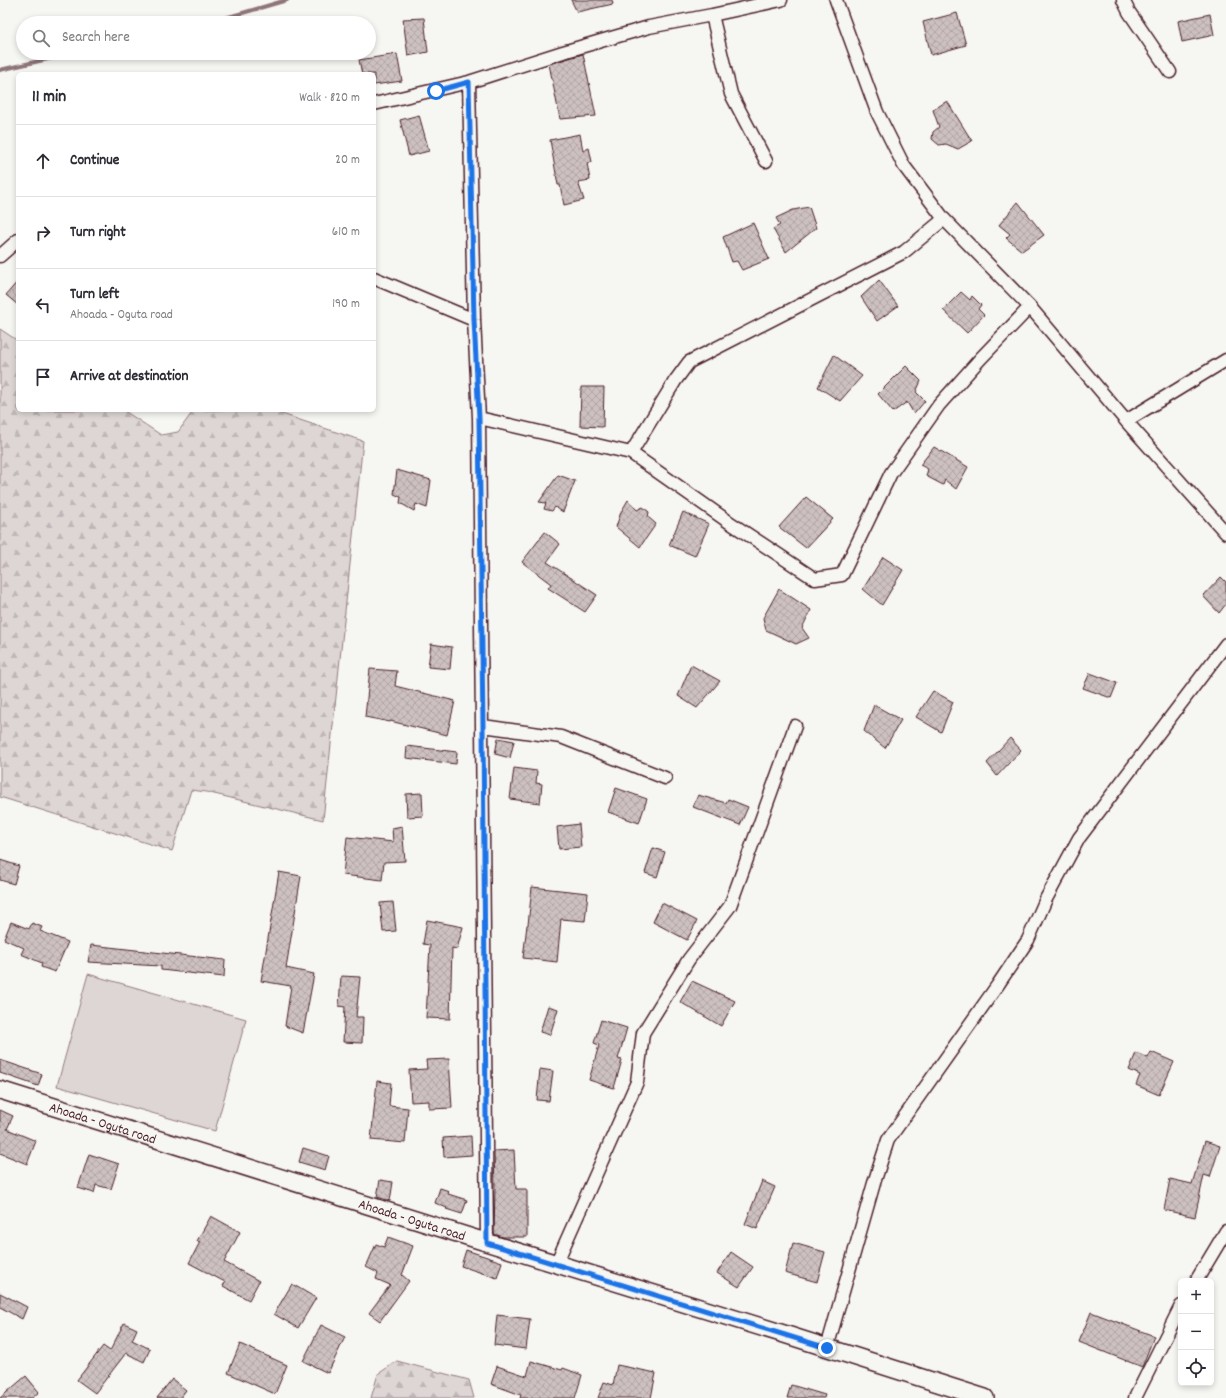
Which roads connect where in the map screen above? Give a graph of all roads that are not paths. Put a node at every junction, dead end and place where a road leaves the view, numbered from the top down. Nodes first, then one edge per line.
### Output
1 (781, 0) edge
2 (836, 0) edge
3 (1123, 0) edge
4 (712, 16) junction
5 (1170, 72) dead end
6 (469, 82) junction
7 (376, 104) edge
8 (766, 161) dead end
9 (944, 219) junction
10 (16, 242) edge
11 (0, 256) edge
12 (376, 279) edge
13 (1030, 307) junction
14 (474, 320) junction
15 (1226, 360) edge
16 (479, 418) junction
17 (1126, 421) junction
18 (631, 453) junction
19 (1224, 527) edge
20 (1226, 644) edge
21 (483, 726) junction
22 (795, 726) dead end
23 (665, 778) dead end
24 (0, 1090) edge
25 (1226, 1231) edge
26 (487, 1243) junction
27 (556, 1264) junction
28 (1198, 1278) edge
29 (1178, 1312) edge
30 (827, 1348) junction
31 (985, 1398) edge
32 (1135, 1398) edge

1 - 4 street
2 - 9 street
3 - 5 street
4 - 6 street
4 - 8 street
6 - 7 street
6 - 14 street
9 - 13 street
9 - 18 street
10 - 11 street
12 - 14 street
13 - 17 street
13 - 18 street
14 - 16 street
15 - 17 street
16 - 18 street
16 - 21 street
17 - 19 street
20 - 30 street
21 - 23 street
21 - 26 street
22 - 27 street
24 - 26 main road, Ahoada - Oguta road
25 - 28 street
26 - 27 main road, Ahoada - Oguta road
27 - 30 main road, Ahoada - Oguta road
29 - 32 street
30 - 31 main road, Ahoada - Oguta road

